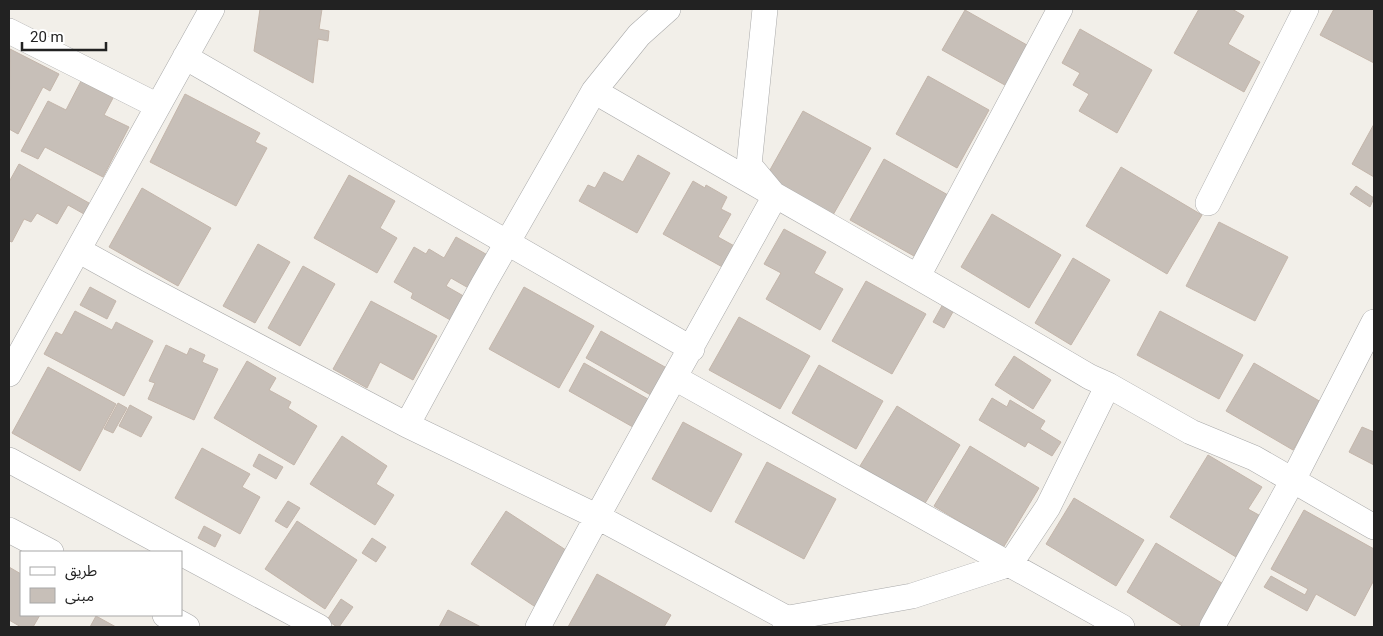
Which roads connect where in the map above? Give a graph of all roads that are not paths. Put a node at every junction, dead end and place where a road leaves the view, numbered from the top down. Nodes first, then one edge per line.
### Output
1 (212, 9) edge
2 (668, 9) edge
3 (765, 9) edge
4 (1060, 9) edge
5 (1306, 9) edge
6 (9, 31) edge
7 (185, 57) junction
8 (594, 92) junction
9 (158, 106) junction
10 (774, 196) junction
11 (1208, 203) dead end
12 (507, 243) junction
13 (78, 250) junction
14 (918, 276) junction
15 (1374, 322) edge
16 (692, 349) junction
17 (9, 374) edge
18 (676, 378) junction
19 (1108, 385) junction
20 (407, 426) junction
21 (9, 460) edge
22 (1292, 480) junction
23 (596, 516) junction
24 (1374, 527) edge
25 (9, 530) edge
26 (49, 551) edge
27 (176, 551) edge
28 (182, 554) edge
29 (1010, 564) junction
30 (792, 624) edge
31 (319, 627) edge
32 (538, 627) edge
33 (1122, 627) edge
34 (1212, 627) edge

1 - 7 street
2 - 8 street
3 - 10 street
4 - 14 street
5 - 11 street
6 - 9 street
7 - 9 street
7 - 12 street
8 - 10 street
8 - 12 street
9 - 13 street
10 - 14 street
10 - 16 street
12 - 16 street
12 - 20 street
13 - 17 street
13 - 20 street
14 - 19 street
15 - 22 street
16 - 18 street
18 - 23 street
18 - 29 street
19 - 22 street
19 - 29 street
20 - 23 street
21 - 27 street
22 - 24 street
22 - 34 street
23 - 30 street
23 - 32 street
25 - 26 street
28 - 31 street
29 - 30 street
29 - 33 street

